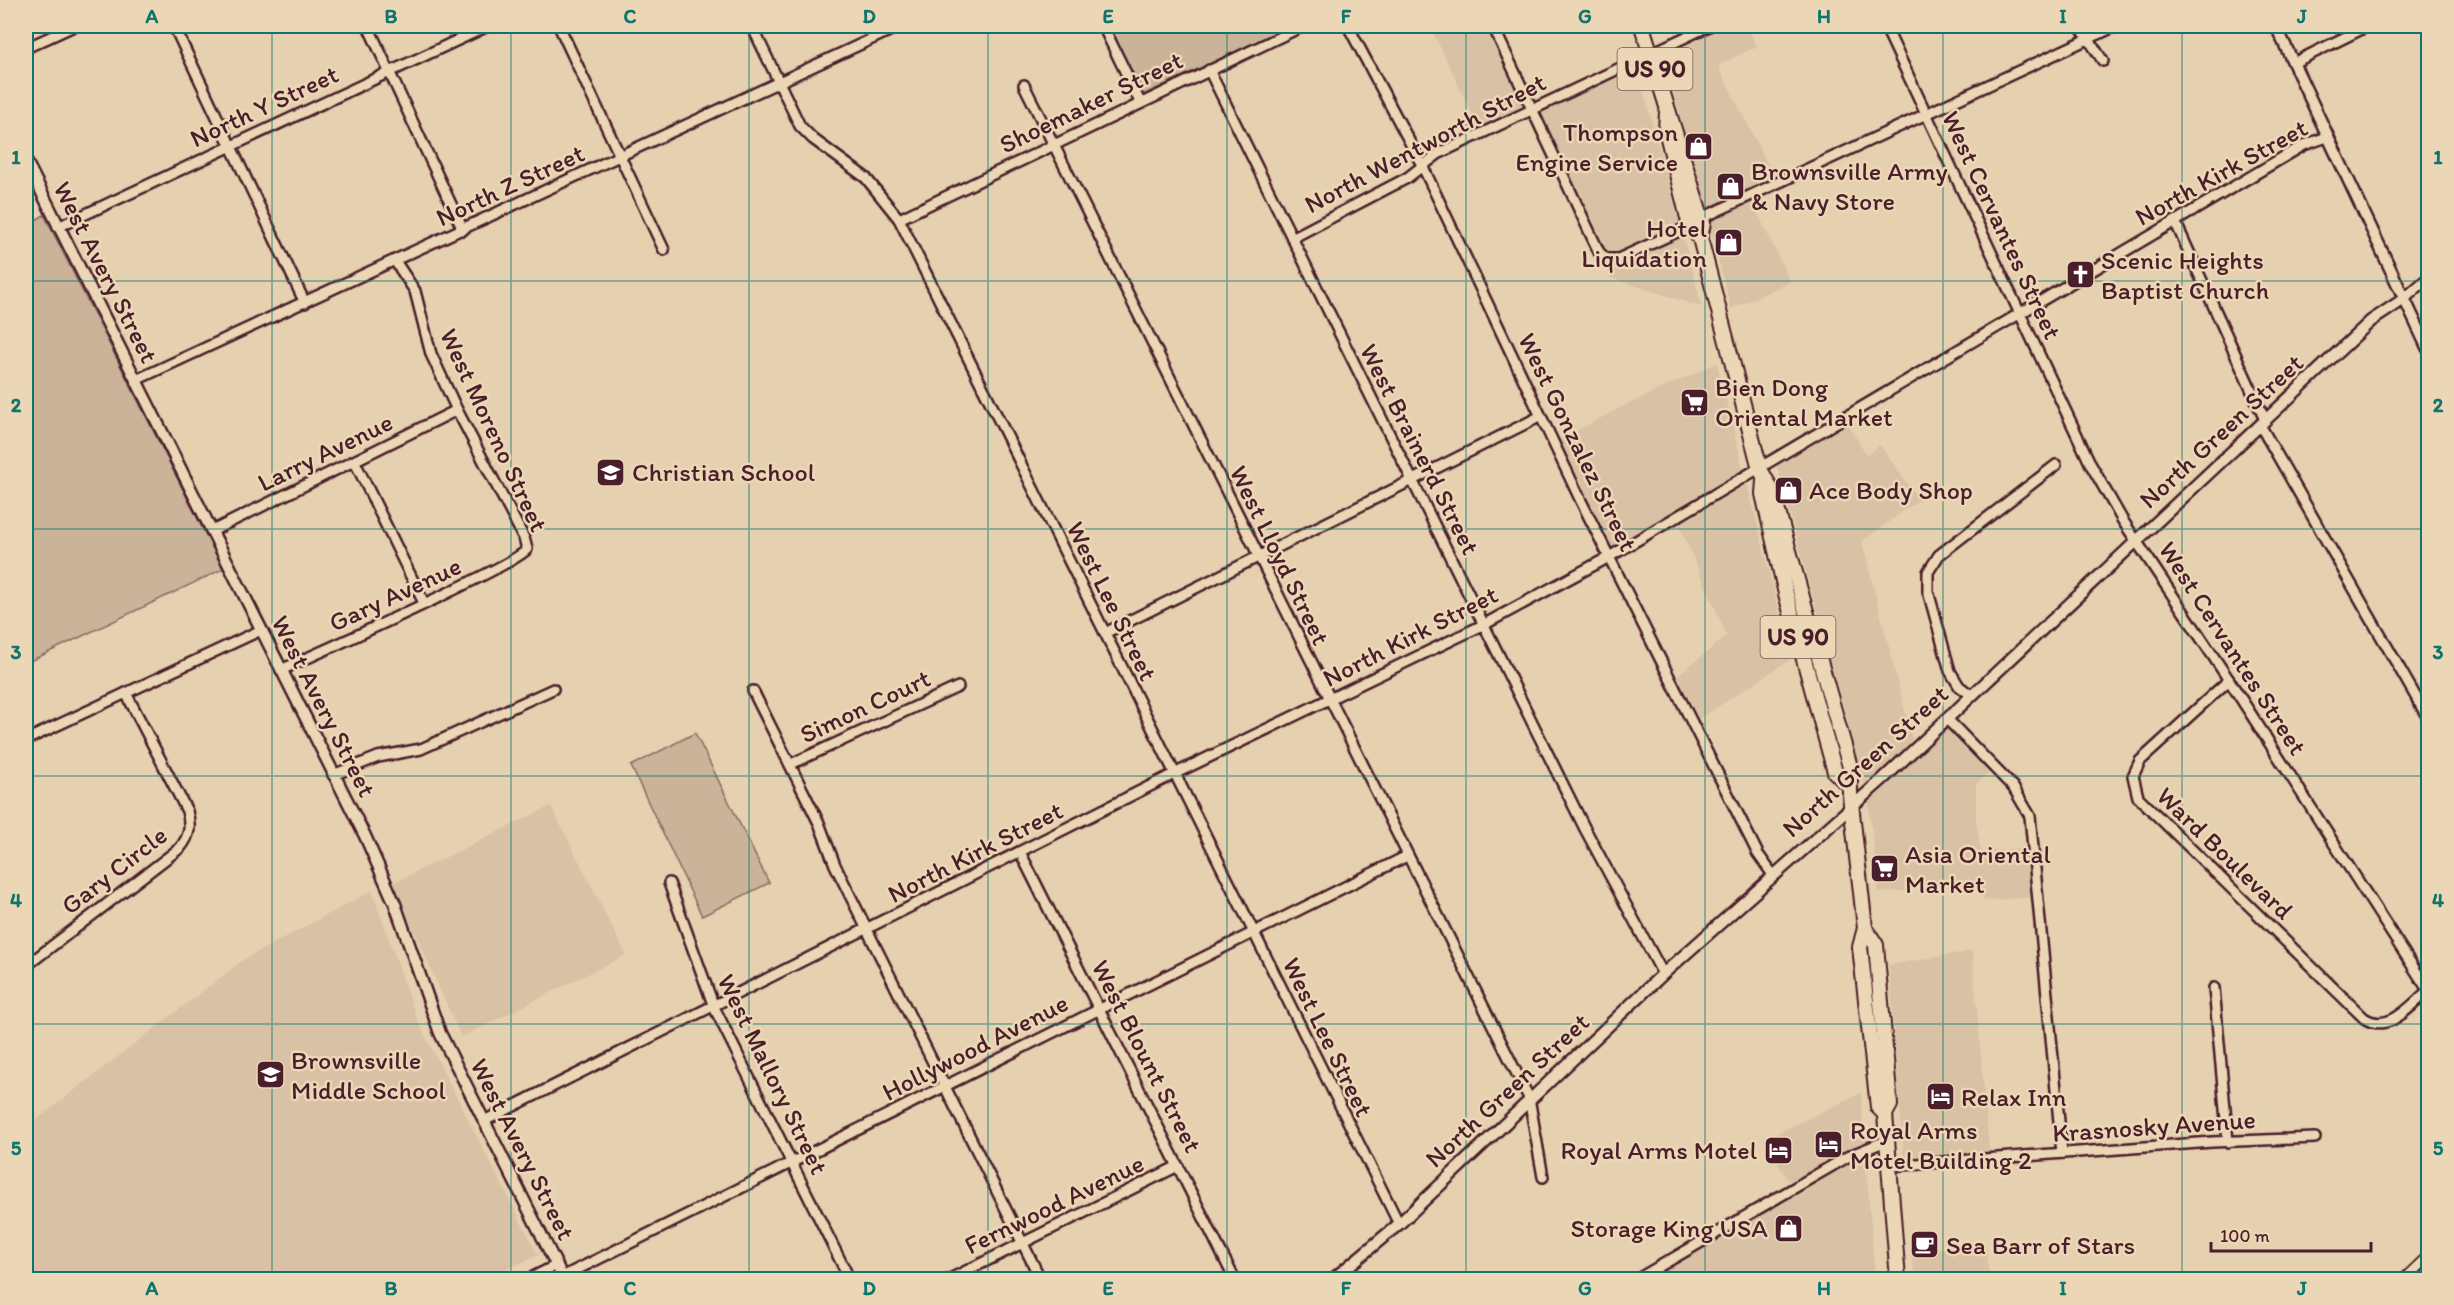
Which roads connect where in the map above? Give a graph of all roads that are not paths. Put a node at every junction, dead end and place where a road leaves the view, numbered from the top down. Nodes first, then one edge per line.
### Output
1 (74, 26) edge
2 (174, 26) edge
3 (368, 26) edge
4 (488, 26) edge
5 (559, 26) edge
6 (752, 26) edge
7 (900, 26) edge
8 (1103, 26) edge
9 (1303, 26) edge
10 (1348, 26) edge
11 (1493, 26) edge
12 (1642, 26) edge
13 (1709, 26) edge
14 (1885, 26) edge
15 (2080, 26) edge
16 (2116, 26) edge
17 (2276, 26) edge
18 (2368, 26) edge
19 (2087, 39) junction
20 (26, 48) edge
21 (1650, 52) junction
22 (2103, 61) dead end
23 (2293, 63) junction
24 (389, 70) junction
25 (1209, 70) junction
26 (778, 82) junction
27 (1024, 86) dead end
28 (1140, 102) junction
29 (1532, 108) junction
30 (1927, 114) junction
31 (2327, 137) junction
32 (1053, 143) junction
33 (230, 145) junction
34 (622, 155) junction
35 (26, 161) edge
36 (1423, 168) junction
37 (899, 219) junction
38 (2175, 221) junction
39 (1696, 222) junction
40 (58, 227) junction
41 (463, 230) junction
42 (1292, 238) junction
43 (664, 250) dead end
44 (395, 261) junction
45 (2428, 278) edge
46 (2404, 299) junction
47 (305, 303) junction
48 (2021, 314) junction
49 (2428, 350) edge
50 (136, 380) junction
51 (457, 410) junction
52 (1542, 416) junction
53 (2263, 422) junction
54 (355, 462) junction
55 (2056, 465) dead end
56 (1762, 475) junction
57 (1412, 482) junction
58 (212, 531) junction
59 (2137, 541) junction
60 (526, 552) joint
61 (1609, 557) junction
62 (1258, 558) junction
63 (424, 603) junction
64 (1485, 624) junction
65 (261, 630) junction
66 (1105, 633) junction
67 (281, 670) junction
68 (2229, 680) junction
69 (958, 687) dead end
70 (553, 689) dead end
71 (753, 691) dead end
72 (126, 693) junction
73 (1971, 695) junction
74 (1329, 700) junction
75 (2428, 718) edge
76 (1947, 719) junction
77 (26, 740) edge
78 (791, 764) junction
79 (1174, 774) junction
80 (333, 776) junction
81 (1851, 806) junction
82 (1020, 852) junction
83 (1407, 856) junction
84 (1773, 875) junction
85 (669, 883) dead end
86 (868, 930) junction
87 (1253, 933) junction
88 (26, 966) edge
89 (1663, 974) junction
90 (2214, 988) dead end
91 (2428, 990) edge
92 (714, 1007) junction
93 (1099, 1008) junction
94 (945, 1085) junction
95 (1529, 1098) junction
96 (484, 1121) junction
97 (2315, 1138) dead end
98 (1886, 1141) junction
99 (2228, 1142) junction
100 (2062, 1153) junction
101 (792, 1162) junction
102 (1179, 1166) junction
103 (1888, 1166) junction
104 (1543, 1177) dead end
105 (1399, 1224) junction
106 (1023, 1243) junction
107 (2428, 1257) edge
108 (557, 1265) junction
109 (563, 1278) edge
110 (527, 1280) edge
111 (850, 1280) edge
112 (948, 1280) edge
113 (1041, 1280) edge
114 (1235, 1280) edge
115 (1332, 1280) edge
116 (1636, 1280) edge
117 (1898, 1280) edge
118 (2404, 1280) edge

1 - 20 street
2 - 33 street
3 - 24 street
4 - 24 street, North Y Street
5 - 34 street
6 - 26 street, West Lee Street
7 - 26 street, North Z Street
8 - 28 street
9 - 25 street, Shoemaker Street
10 - 36 street, West Gonzalez Street
11 - 29 street
12 - 21 main road, US 90
13 - 21 street, North Wentworth Street
14 - 30 street, West Cervantes Street
15 - 19 street
16 - 19 street
17 - 23 street
18 - 23 street
19 - 22 street
19 - 30 street
21 - 29 street, North Wentworth Street
21 - 39 main road, US 90
23 - 31 street
24 - 33 street, North Y Street
24 - 41 street
25 - 28 street, Shoemaker Street
25 - 42 street, West Brainerd Street
26 - 34 street, North Z Street
26 - 37 street, West Lee Street
27 - 32 street, West Lloyd Street
28 - 32 street, Shoemaker Street
29 - 36 street, North Wentworth Street
29 - 39 street
30 - 39 street
30 - 48 street, West Cervantes Street
31 - 38 street, North Kirk Street
31 - 46 street
32 - 37 street, Shoemaker Street
32 - 62 street, West Lloyd Street
33 - 40 street, North Y Street
33 - 47 street
34 - 41 street, North Z Street
34 - 43 street
35 - 40 street, West Avery Street
36 - 42 street, North Wentworth Street
36 - 52 street, West Gonzalez Street
37 - 66 street, West Lee Street
38 - 48 street, North Kirk Street
38 - 53 street
39 - 56 main road, US 90
40 - 50 street, West Avery Street
41 - 44 street, North Z Street
42 - 57 street, West Brainerd Street
44 - 47 street, North Z Street
44 - 51 street, West Moreno Street
45 - 46 street, North Green Street
46 - 49 street
46 - 53 street, North Green Street
47 - 50 street, North Z Street
48 - 56 street, North Kirk Street
48 - 59 street, West Cervantes Street
50 - 58 street, West Avery Street
51 - 54 street, Larry Avenue
51 - 60 street, West Moreno Street
52 - 57 street
52 - 61 street, West Gonzalez Street
53 - 59 street, North Green Street
53 - 75 street
54 - 58 street, Larry Avenue
54 - 63 street
55 - 73 street
56 - 61 street, North Kirk Street
56 - 81 main road, US 90
57 - 62 street
57 - 64 street, West Brainerd Street
58 - 65 street, West Avery Street
59 - 68 street, West Cervantes Street
59 - 73 street, North Green Street
60 - 63 street, Gary Avenue
61 - 64 street, North Kirk Street
61 - 84 street, West Gonzalez Street
62 - 66 street
62 - 74 street, West Lloyd Street
63 - 67 street, Gary Avenue
64 - 74 street, North Kirk Street
64 - 89 street, West Brainerd Street
65 - 67 street, West Avery Street
65 - 72 street
66 - 79 street, West Lee Street
67 - 80 street, West Avery Street
68 - 91 street, West Cervantes Street
68 - 91 street, Ward Boulevard
69 - 78 street, Simon Court
70 - 80 street
71 - 78 street
72 - 77 street
72 - 88 street, Gary Circle
73 - 76 street, North Green Street
74 - 79 street, North Kirk Street
74 - 83 street, West Lloyd Street
76 - 81 street, North Green Street
76 - 100 street
78 - 86 street
79 - 82 street, North Kirk Street
79 - 87 street, West Lee Street
80 - 96 street, West Avery Street
81 - 84 street, North Green Street
81 - 98 main road, US 90
82 - 86 street, North Kirk Street
82 - 93 street, West Blount Street
83 - 87 street, Hollywood Avenue
83 - 95 street, West Lloyd Street
84 - 89 street, North Green Street
85 - 92 street, West Mallory Street
86 - 92 street, North Kirk Street
86 - 94 street
87 - 93 street, Hollywood Avenue
87 - 105 street, West Lee Street
89 - 95 street, North Green Street
90 - 99 street
92 - 96 street, North Kirk Street
92 - 101 street, West Mallory Street
93 - 94 street, Hollywood Avenue
93 - 102 street, West Blount Street
94 - 101 street, Hollywood Avenue
94 - 106 street
95 - 104 street, West Lloyd Street
95 - 105 street, North Green Street
96 - 108 street, West Avery Street
97 - 99 street, Krasnosky Avenue
98 - 103 main road, US 90
98 - 116 street
99 - 100 street, Krasnosky Avenue
100 - 103 street, Krasnosky Avenue
101 - 109 street, Hollywood Avenue
101 - 111 street, West Mallory Street
102 - 106 street, Fernwood Avenue
102 - 114 street, West Blount Street
103 - 117 main road, US 90
105 - 115 street, North Green Street
106 - 112 street, Fernwood Avenue
106 - 113 street
107 - 118 street
108 - 109 street, West Avery Street
108 - 110 street

